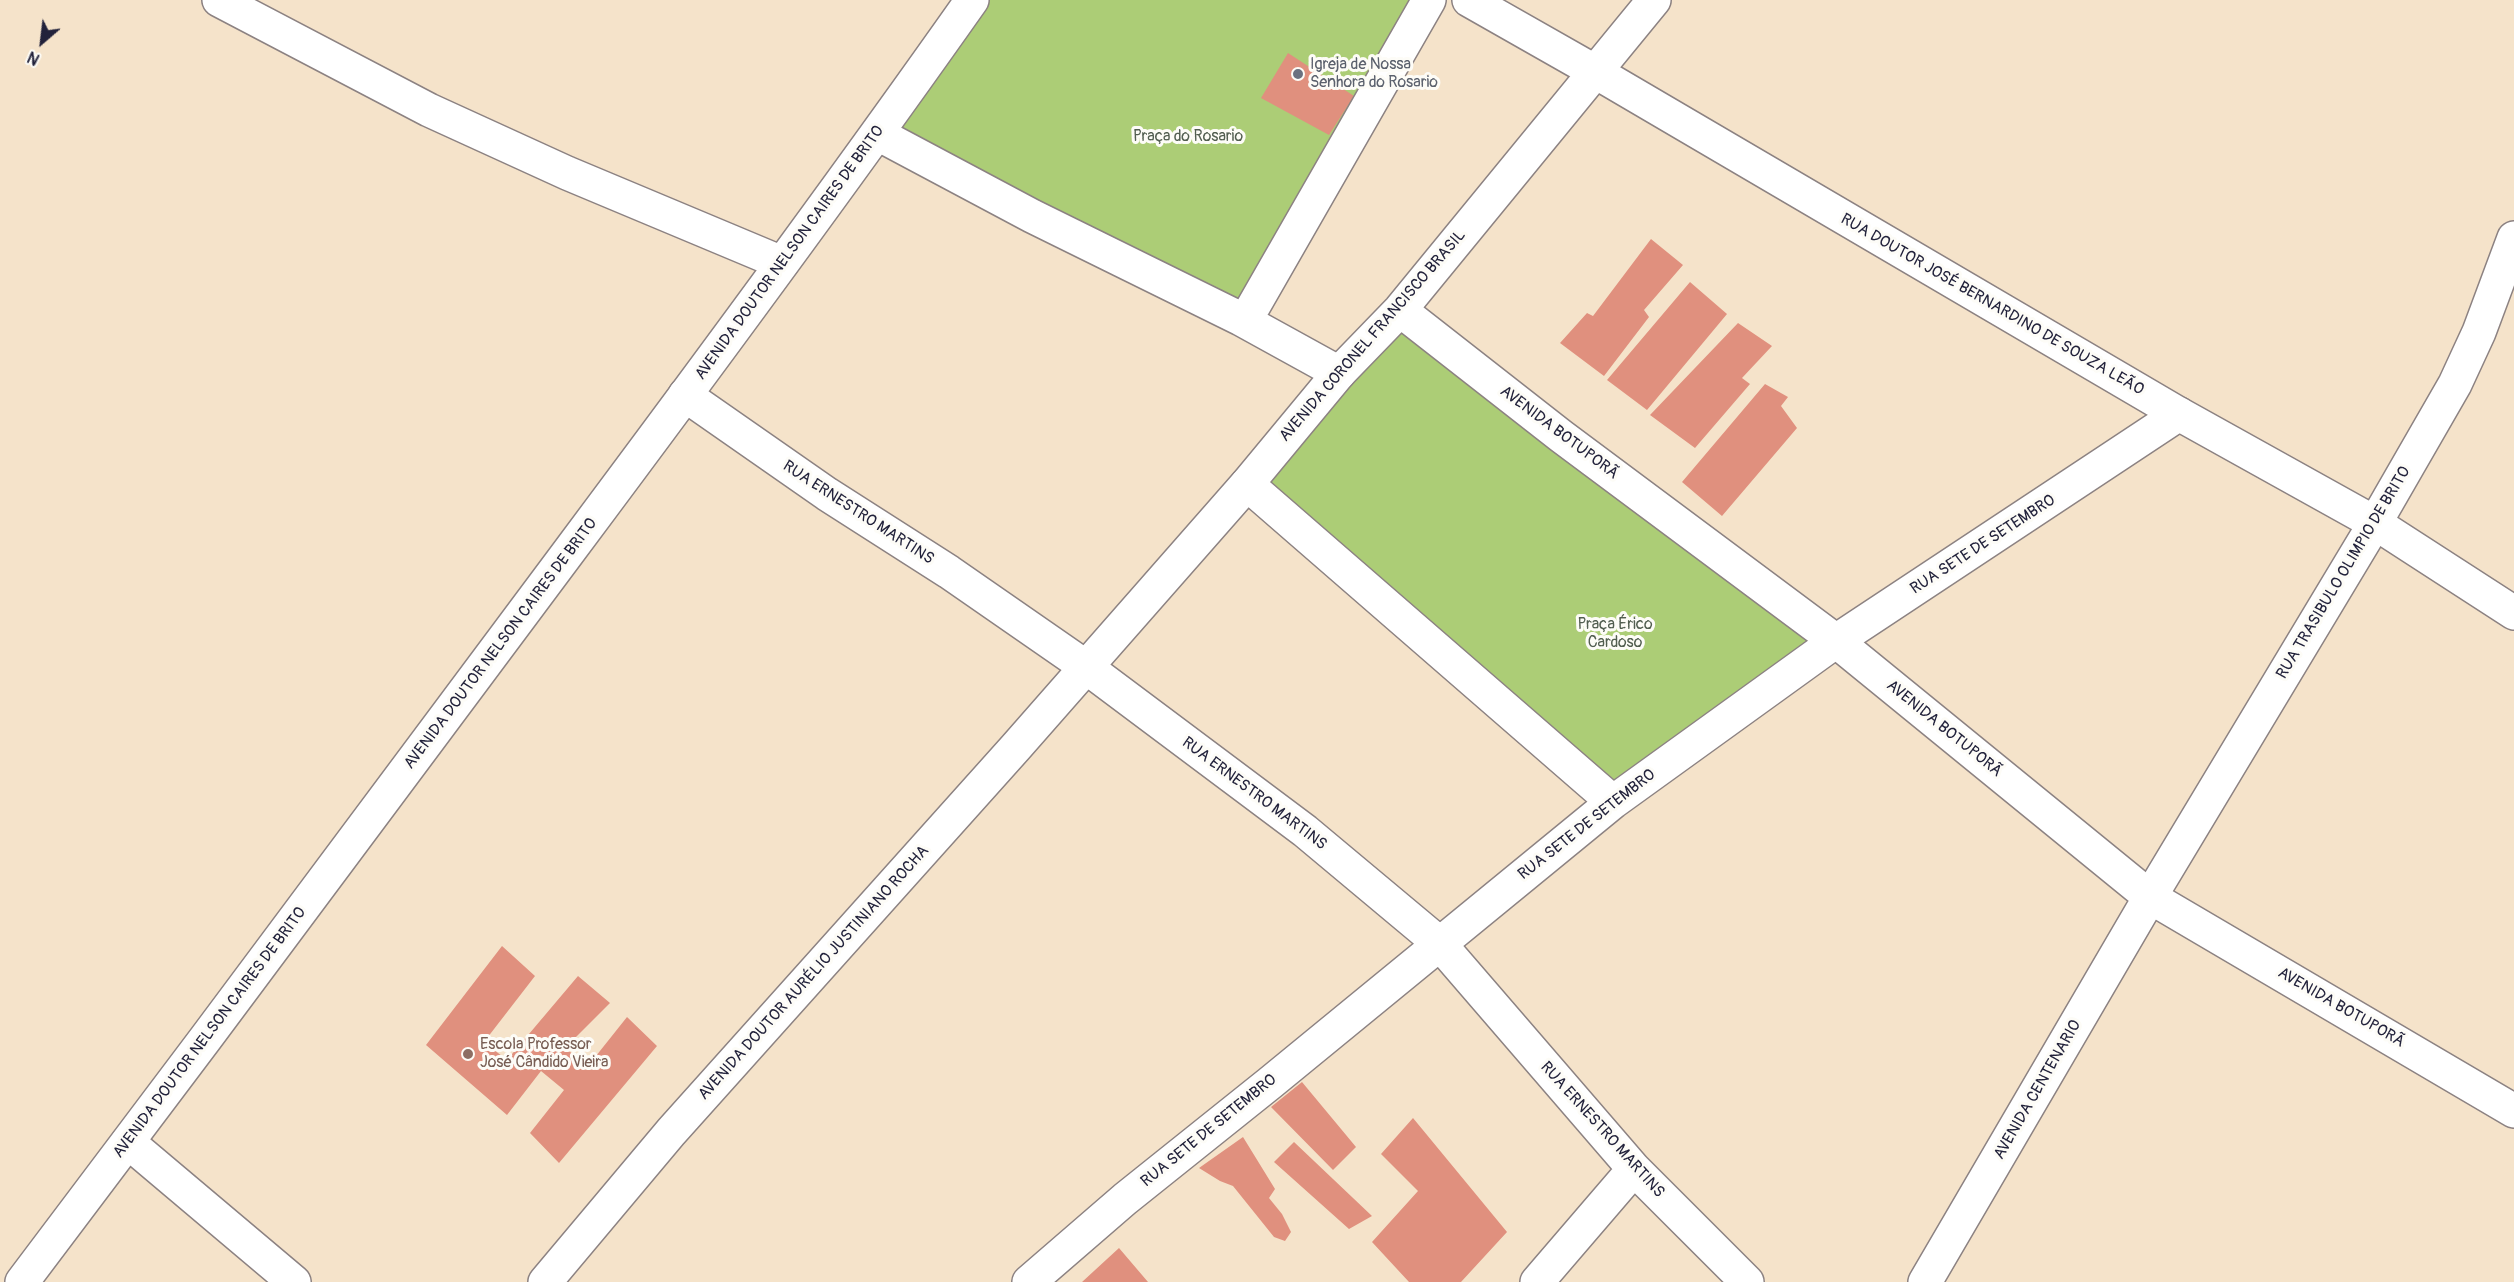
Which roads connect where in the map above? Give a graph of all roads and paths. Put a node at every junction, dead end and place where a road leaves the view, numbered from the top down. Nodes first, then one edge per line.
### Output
1 (219, 0) edge
2 (972, 0) edge
3 (1429, 0) edge
4 (1469, 0) edge
5 (1654, 0) edge
6 (1594, 71) junction
7 (878, 134) junction
8 (2514, 238) edge
9 (782, 263) junction
10 (1400, 309) junction
11 (1245, 321) junction
12 (1339, 373) junction
13 (685, 395) junction
14 (2179, 414) junction
15 (1247, 484) junction
16 (2375, 523) junction
17 (2514, 613) edge
18 (1836, 641) junction
19 (1086, 667) junction
20 (1613, 802) junction
21 (2150, 897) junction
22 (1439, 943) junction
23 (2514, 1111) edge
24 (128, 1142) junction
25 (1634, 1169) junction
26 (22, 1282) edge
27 (294, 1282) edge
28 (545, 1282) edge
29 (1029, 1282) edge
30 (1537, 1282) edge
31 (1746, 1282) edge
32 (1925, 1282) edge

1 - 9 street
2 - 7 street, AVENIDA DOUTOR NELSON CAIRES DE BRITO
3 - 11 street
4 - 6 street, RUA DOUTOR JOSÉ BERNARDINO DE SOUZA LEÃO
5 - 6 street, AVENIDA CORONEL FRANCISCO BRASIL
6 - 10 street, AVENIDA CORONEL FRANCISCO BRASIL
6 - 14 street, RUA DOUTOR JOSÉ BERNARDINO DE SOUZA LEÃO
7 - 9 street, AVENIDA DOUTOR NELSON CAIRES DE BRITO
7 - 11 street
8 - 16 street, RUA TRASIBULO OLIMPIO DE BRITO
9 - 13 street, AVENIDA DOUTOR NELSON CAIRES DE BRITO
10 - 12 street, AVENIDA CORONEL FRANCISCO BRASIL
10 - 18 street, AVENIDA BOTUPORÃ
11 - 12 street
12 - 15 street, AVENIDA CORONEL FRANCISCO BRASIL
13 - 19 street, RUA ERNESTRO MARTINS
13 - 24 street, AVENIDA DOUTOR NELSON CAIRES DE BRITO
14 - 16 street, RUA DOUTOR JOSÉ BERNARDINO DE SOUZA LEÃO
14 - 18 street, RUA SETE DE SETEMBRO
15 - 19 street, AVENIDA CORONEL FRANCISCO BRASIL
15 - 20 street
16 - 17 street, RUA DOUTOR JOSÉ BERNARDINO DE SOUZA LEÃO
16 - 21 street, RUA TRASIBULO OLIMPIO DE BRITO
18 - 20 street, RUA SETE DE SETEMBRO
18 - 21 street, AVENIDA BOTUPORÃ
19 - 22 street, RUA ERNESTRO MARTINS
19 - 28 street, AVENIDA DOUTOR AURÉLIO JUSTINIANO ROCHA
20 - 22 street, RUA SETE DE SETEMBRO
21 - 23 street, AVENIDA BOTUPORÃ
21 - 32 street, AVENIDA CENTENARIO
22 - 25 street, RUA ERNESTRO MARTINS
22 - 29 street, RUA SETE DE SETEMBRO
24 - 26 street, AVENIDA DOUTOR NELSON CAIRES DE BRITO
24 - 27 street
25 - 30 street
25 - 31 street, RUA ERNESTRO MARTINS

